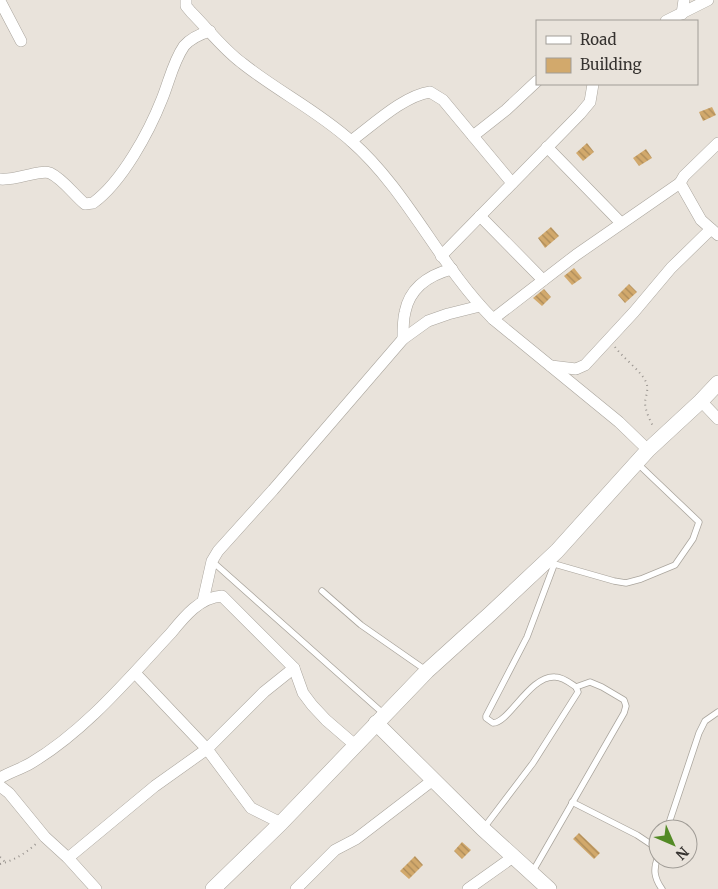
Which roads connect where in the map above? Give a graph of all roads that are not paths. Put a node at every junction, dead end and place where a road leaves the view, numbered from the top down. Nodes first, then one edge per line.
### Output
1 (0, 0) edge
2 (186, 0) edge
3 (684, 0) edge
4 (708, 0) edge
5 (682, 14) junction
6 (668, 20) edge
7 (210, 31) junction
8 (21, 41) dead end
9 (536, 82) edge
10 (593, 85) edge
11 (473, 136) junction
12 (351, 141) junction
13 (718, 143) edge
14 (547, 147) junction
15 (0, 179) edge
16 (512, 183) junction
17 (680, 183) junction
18 (480, 216) junction
19 (621, 223) junction
20 (715, 232) edge
21 (441, 256) junction
22 (452, 269) junction
23 (543, 280) junction
24 (480, 306) junction
25 (493, 318) junction
26 (403, 339) junction
27 (551, 366) junction
28 (718, 383) edge
29 (701, 401) junction
30 (718, 419) edge
31 (648, 450) junction
32 (636, 462) junction
33 (212, 561) junction
34 (550, 563) junction
35 (209, 573) junction
36 (322, 591) dead end
37 (222, 596) junction
38 (203, 601) junction
39 (294, 668) junction
40 (427, 670) junction
41 (134, 672) junction
42 (576, 688) junction
43 (718, 712) edge
44 (380, 719) junction
45 (356, 745) junction
46 (207, 749) junction
47 (0, 778) edge
48 (434, 780) junction
49 (0, 786) edge
50 (572, 802) junction
51 (670, 819) edge
52 (280, 822) junction
53 (483, 829) junction
54 (648, 842) edge
55 (514, 857) junction
56 (68, 858) junction
57 (654, 869) edge
58 (532, 873) junction
59 (96, 889) edge
60 (213, 889) edge
61 (296, 889) edge
62 (468, 889) edge
63 (549, 889) edge
64 (662, 889) edge

1 - 8 street
2 - 7 street
3 - 5 street
4 - 5 street
5 - 6 street
7 - 12 street
7 - 15 street
9 - 11 street
10 - 14 street
11 - 12 street
11 - 16 street
12 - 21 street
13 - 17 street
14 - 16 street
14 - 19 street
16 - 18 street
17 - 19 street
17 - 20 street
18 - 21 street
18 - 23 street
19 - 23 street
20 - 27 street
21 - 22 street
22 - 24 street
22 - 26 street
23 - 25 street
24 - 25 street
24 - 26 street
25 - 27 street
26 - 33 street
27 - 31 street
28 - 29 street
29 - 30 street
29 - 31 street
31 - 32 street
32 - 34 street
32 - 34 lane
33 - 35 street
33 - 44 lane
34 - 40 street
34 - 42 lane
35 - 37 street
35 - 38 street
36 - 40 lane
37 - 38 street
37 - 39 street
38 - 41 street
39 - 45 street
39 - 46 street
40 - 44 street
41 - 46 street
41 - 47 street
42 - 50 lane
42 - 53 lane
43 - 51 lane
44 - 45 street
44 - 48 street
45 - 52 street
46 - 52 street
46 - 56 street
48 - 53 street
48 - 61 street
49 - 56 street
50 - 54 lane
50 - 58 lane
52 - 60 street
53 - 55 street
55 - 58 street
55 - 62 street
56 - 59 street
57 - 64 lane
58 - 63 street

